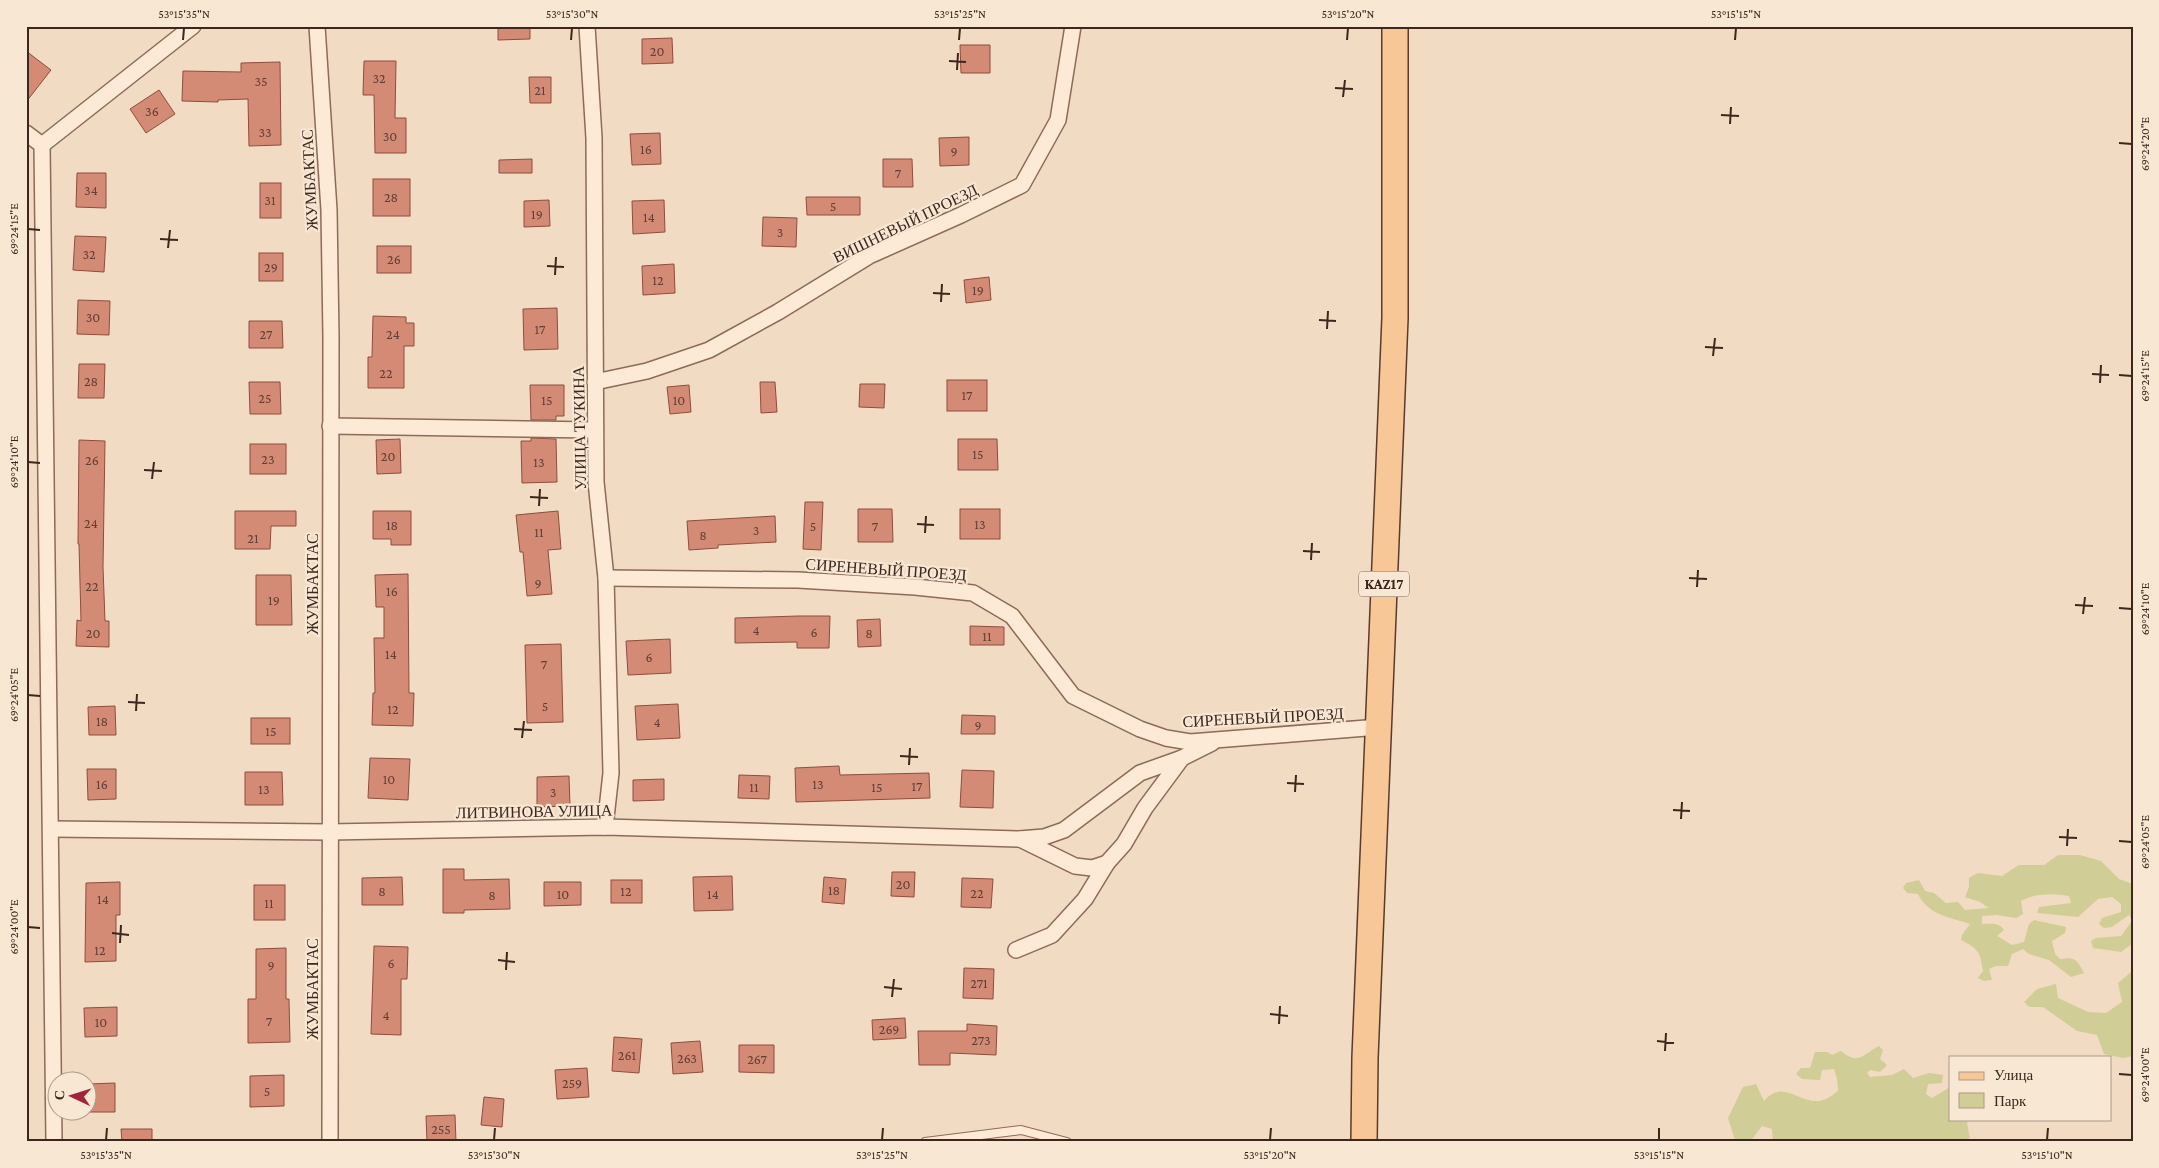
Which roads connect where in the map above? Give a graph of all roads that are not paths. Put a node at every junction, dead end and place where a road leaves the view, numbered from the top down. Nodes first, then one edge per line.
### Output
1 (193, 26) edge
2 (317, 26) edge
3 (586, 26) edge
4 (1073, 26) edge
5 (1395, 26) edge
6 (26, 133) edge
7 (42, 144) junction
8 (595, 382) junction
9 (330, 426) junction
10 (595, 430) junction
11 (606, 578) junction
12 (1379, 727) junction
13 (1220, 739) junction
14 (1182, 758) junction
15 (605, 827) junction
16 (50, 829) junction
17 (329, 832) junction
18 (1019, 839) junction
19 (1107, 863) junction
20 (1016, 950) dead end
21 (54, 1142) edge
22 (330, 1142) edge
23 (925, 1142) edge
24 (1067, 1142) edge
25 (1364, 1142) edge

1 - 7 street
2 - 9 street, ЖУМБАКТАС
3 - 8 street, УЛИЦА ТУКИНА
4 - 8 street, ВИШНЕВЫЙ ПРОЕЗД
5 - 12 main road, KAZ17
6 - 7 street
7 - 16 street
8 - 10 street, УЛИЦА ТУКИНА
9 - 10 street
9 - 17 street, ЖУМБАКТАС
10 - 11 street, УЛИЦА ТУКИНА
11 - 13 street, СИРЕНЕВЫЙ ПРОЕЗД
11 - 15 street, УЛИЦА ТУКИНА
12 - 13 street, СИРЕНЕВЫЙ ПРОЕЗД
12 - 25 main road, KAZ17
13 - 14 street, ЛИТВИНОВА УЛИЦА
14 - 18 street, ЛИТВИНОВА УЛИЦА
14 - 19 street
15 - 17 street, ЛИТВИНОВА УЛИЦА
15 - 18 street, ЛИТВИНОВА УЛИЦА
16 - 17 street, ЛИТВИНОВА УЛИЦА
16 - 21 street
17 - 22 street, ЖУМБАКТАС
18 - 19 street
19 - 20 street
23 - 24 lane

